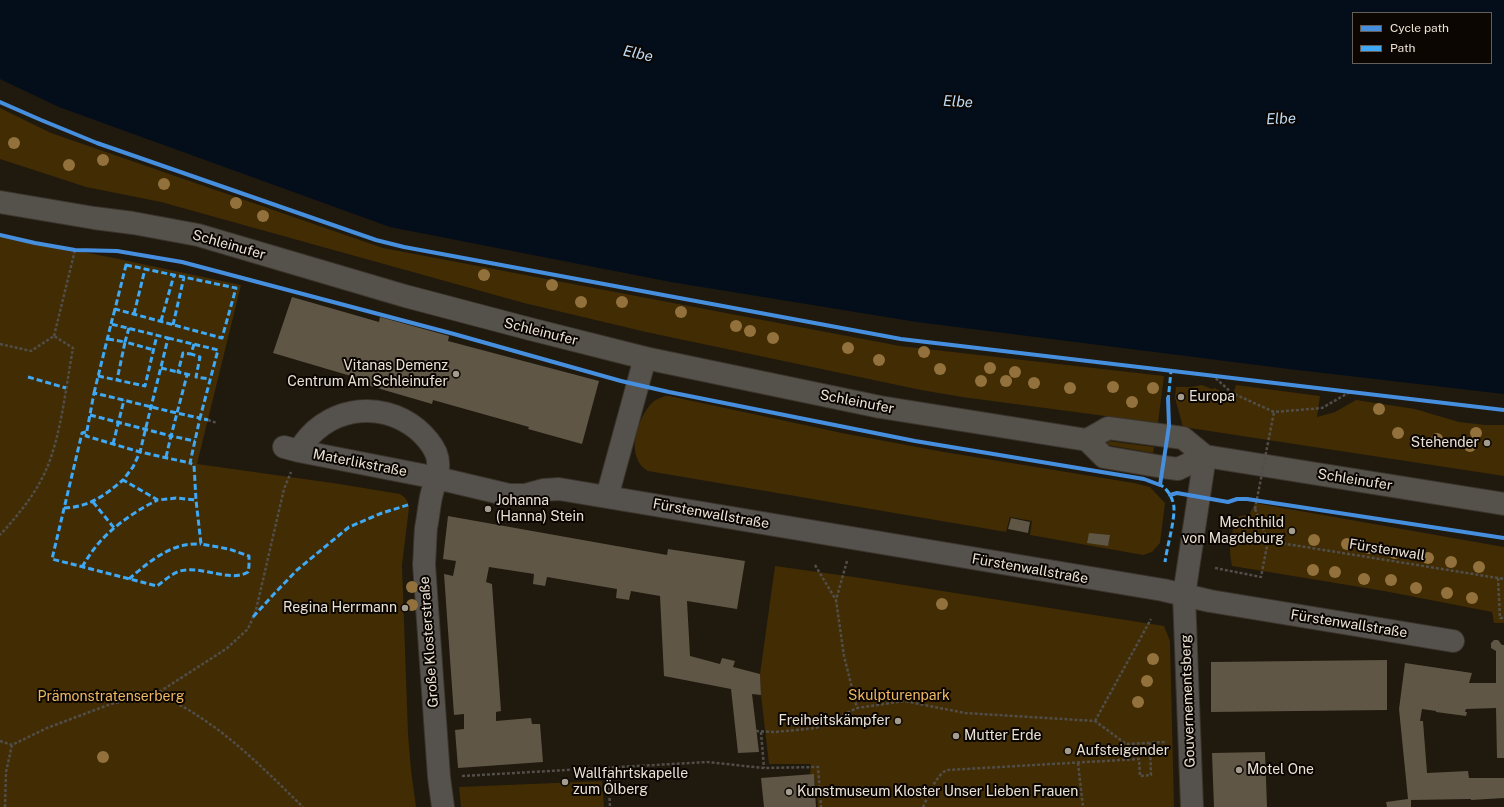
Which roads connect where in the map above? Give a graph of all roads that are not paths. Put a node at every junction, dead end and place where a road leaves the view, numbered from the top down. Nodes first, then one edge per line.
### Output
1 (0, 202) edge
2 (644, 358) junction
3 (1087, 440) junction
4 (292, 449) joint
5 (1206, 456) junction
6 (437, 478) junction
7 (607, 497) junction
8 (1504, 504) edge
9 (1184, 595) junction
10 (1453, 641) dead end
11 (443, 807) edge
12 (1192, 807) edge

1 - 2 main road, Schleinufer
2 - 3 main road, Schleinufer
2 - 7 street
3 - 5 main road, Schleinufer
3 - 5 main road
4 - 6 street, Materlikstraße
4 - 6 street, Große Klosterstraße
5 - 8 main road, Schleinufer
5 - 9 street, Gouvernementsberg
6 - 7 street, Fürstenwallstraße
6 - 11 street, Große Klosterstraße
7 - 9 street, Fürstenwallstraße
9 - 10 street, Fürstenwallstraße
9 - 12 street, Gouvernementsberg

